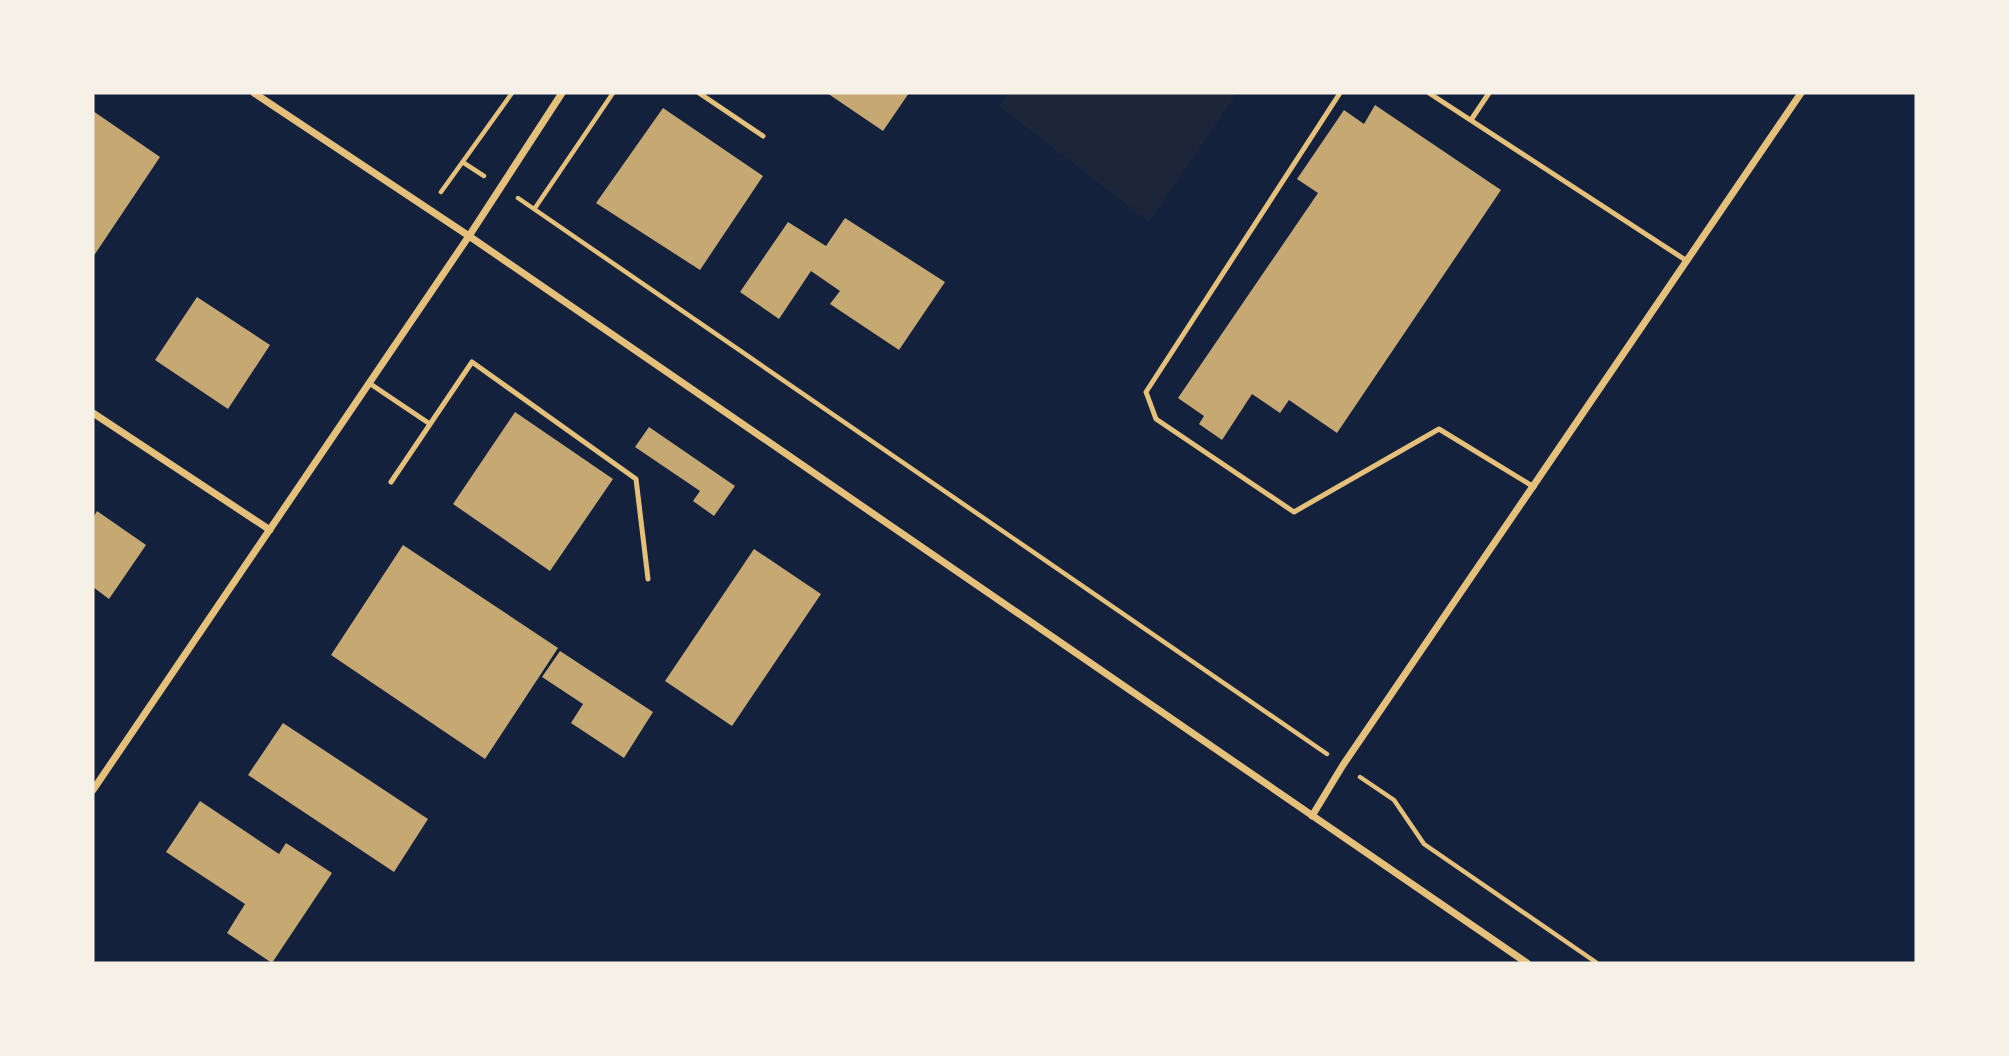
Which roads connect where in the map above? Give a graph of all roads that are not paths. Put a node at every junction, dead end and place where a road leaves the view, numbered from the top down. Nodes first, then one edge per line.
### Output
1 (254, 93) edge
2 (562, 93) edge
3 (699, 93) edge
4 (1340, 93) edge
5 (1429, 93) edge
6 (1489, 93) edge
7 (1801, 93) edge
8 (1471, 120) junction
9 (763, 136) dead end
10 (469, 236) junction
11 (1687, 261) junction
12 (369, 383) junction
13 (93, 413) edge
14 (430, 424) junction
15 (391, 482) dead end
16 (1534, 487) junction
17 (270, 530) junction
18 (648, 579) dead end
19 (93, 790) edge
20 (1312, 816) junction
21 (1527, 963) edge

1 - 10 street
2 - 10 street
3 - 9 lane
4 - 16 lane
5 - 8 lane
6 - 8 lane
7 - 11 street
8 - 11 lane
10 - 12 street
10 - 20 street
11 - 16 street
12 - 14 lane
12 - 17 street
13 - 17 street
14 - 15 lane
14 - 18 lane
16 - 20 street
17 - 19 street
20 - 21 street

